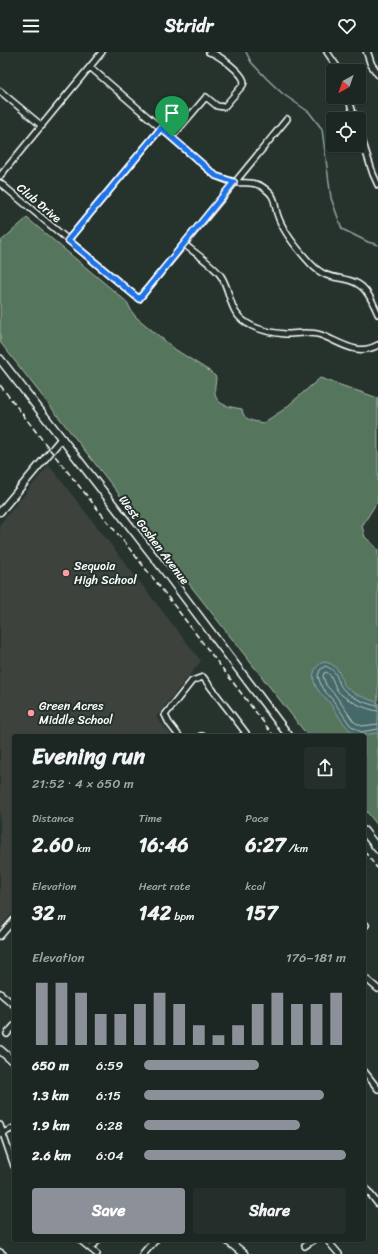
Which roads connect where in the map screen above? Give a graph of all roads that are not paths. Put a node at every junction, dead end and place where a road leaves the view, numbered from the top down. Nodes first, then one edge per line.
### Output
1 (102, 52) edge
2 (209, 52) edge
3 (327, 52) edge
4 (366, 52) edge
5 (335, 64) edge
6 (90, 67) junction
7 (378, 74) edge
8 (0, 91) edge
9 (287, 119) dead end
10 (42, 126) junction
11 (161, 128) junction
12 (172, 137) junction
13 (366, 152) edge
14 (0, 176) edge
15 (234, 182) junction
16 (0, 183) edge
17 (378, 185) edge
18 (68, 240) junction
19 (184, 244) junction
20 (378, 314) edge
21 (378, 345) edge
22 (0, 359) edge
23 (62, 438) junction
24 (0, 512) edge
25 (177, 734) edge
26 (245, 734) edge
27 (287, 734) edge
28 (366, 834) edge
29 (378, 849) edge
30 (12, 922) edge
31 (0, 936) edge
32 (366, 979) edge
33 (378, 989) edge
34 (0, 993) edge
35 (12, 1003) edge
36 (12, 1028) edge
37 (7, 1034) dead end
38 (0, 1050) edge
39 (12, 1060) edge
40 (366, 1073) edge
41 (376, 1082) edge
42 (378, 1089) edge
43 (0, 1125) edge
44 (12, 1129) edge
45 (2, 1133) edge
46 (12, 1160) edge
47 (366, 1189) edge
48 (378, 1204) edge
49 (82, 1242) edge
50 (96, 1242) edge
51 (153, 1242) edge
52 (229, 1242) edge
53 (311, 1242) edge
54 (329, 1242) edge
55 (305, 1246) dead end
56 (91, 1249) junction
57 (0, 1252) edge
58 (3, 1254) edge
59 (97, 1254) edge
60 (143, 1254) edge
61 (244, 1254) edge
62 (339, 1254) edge

1 - 6 street
2 - 12 street
3 - 5 street
4 - 7 street
6 - 10 street
6 - 11 street
8 - 10 street
9 - 15 street
10 - 14 street
11 - 12 street
11 - 18 street
12 - 15 street
13 - 17 street
15 - 19 street
15 - 20 street
16 - 18 street, Club Drive
18 - 19 street, Club Drive
19 - 21 street
22 - 23 main road, West Goshen Avenue
23 - 24 street
23 - 27 main road, West Goshen Avenue
25 - 26 street
28 - 29 main road
30 - 31 street
32 - 33 street
34 - 35 street
36 - 37 street
38 - 39 main road
40 - 41 street
41 - 42 street
43 - 45 street
44 - 45 street
45 - 46 street
47 - 48 street
49 - 56 street
50 - 56 street
51 - 60 street
52 - 61 main road
53 - 55 street
54 - 62 street
56 - 59 street
57 - 58 street

